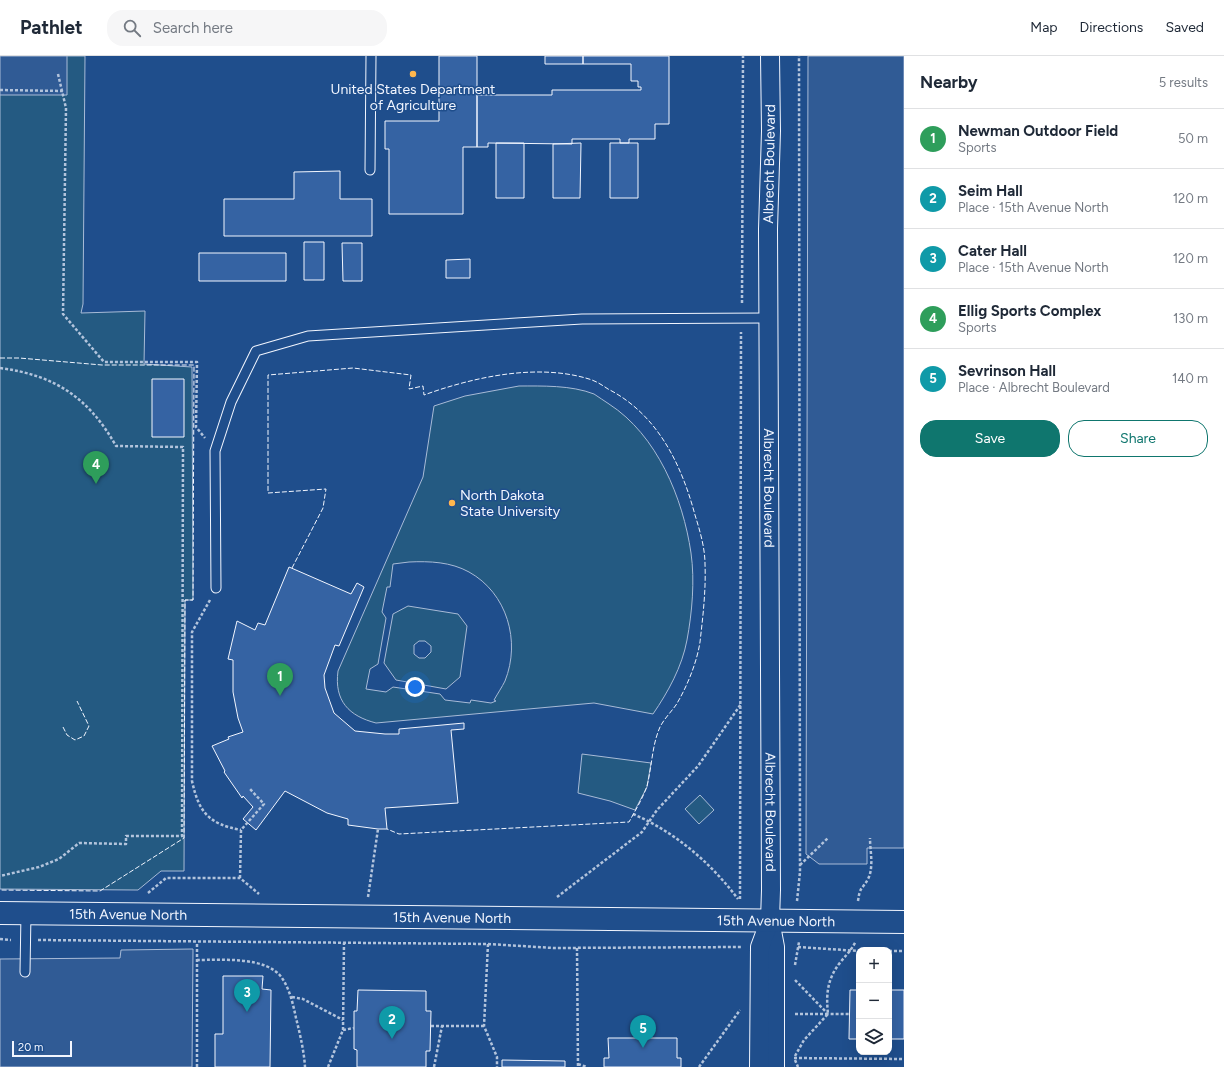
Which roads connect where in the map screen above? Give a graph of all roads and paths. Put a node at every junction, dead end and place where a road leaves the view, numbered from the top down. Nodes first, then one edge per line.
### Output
1 (371, 56) edge
2 (743, 56) edge
3 (770, 56) edge
4 (798, 56) edge
5 (58, 74) dead end
6 (0, 90) edge
7 (64, 91) junction
8 (370, 170) dead end
9 (741, 318) junction
10 (769, 318) junction
11 (0, 368) edge
12 (215, 451) junction
13 (216, 588) joint
14 (741, 704) junction
15 (250, 789) dead end
16 (633, 814) dead end
17 (649, 821) junction
18 (378, 828) dead end
19 (241, 830) junction
20 (828, 838) dead end
21 (870, 838) dead end
22 (800, 865) junction
23 (0, 876) edge
24 (240, 878) dead end
25 (556, 898) dead end
26 (367, 901) dead end
27 (858, 905) dead end
28 (0, 913) edge
29 (26, 913) junction
30 (741, 920) junction
31 (770, 920) junction
32 (798, 920) junction
33 (904, 922) edge
34 (857, 937) dead end
35 (0, 940) edge
36 (26, 940) junction
37 (197, 942) junction
38 (344, 943) junction
39 (488, 944) junction
40 (741, 947) junction
41 (768, 947) junction
42 (799, 947) junction
43 (577, 948) junction
44 (851, 951) junction
45 (856, 951) edge
46 (892, 951) edge
47 (904, 951) edge
48 (741, 953) dead end
49 (197, 960) junction
50 (795, 967) dead end
51 (25, 972) dead end
52 (795, 974) dead end
53 (795, 980) junction
54 (795, 987) dead end
55 (292, 997) junction
56 (795, 1007) dead end
57 (742, 1014) dead end
58 (795, 1014) junction
59 (828, 1014) junction
60 (849, 1014) dead end
61 (343, 1020) junction
62 (794, 1021) dead end
63 (431, 1026) dead end
64 (442, 1026) junction
65 (484, 1026) junction
66 (354, 1028) dead end
67 (343, 1030) junction
68 (794, 1051) dead end
69 (794, 1058) junction
70 (904, 1059) edge
71 (578, 1065) edge
72 (197, 1067) edge
73 (305, 1067) edge
74 (328, 1067) edge
75 (434, 1067) edge
76 (496, 1067) edge
77 (587, 1067) edge
78 (699, 1067) edge
79 (759, 1067) edge
80 (775, 1067) edge
81 (794, 1067) edge
82 (798, 1067) edge

1 - 8 lane
2 - 9 path
3 - 10 street, Albrecht Boulevard
4 - 22 path
5 - 7 path
6 - 7 path
7 - 12 path
9 - 10 lane
9 - 12 lane
9 - 14 path
10 - 31 street, Albrecht Boulevard
11 - 23 path
12 - 13 lane
13 - 19 path
14 - 17 path
14 - 17 path
15 - 19 path
16 - 17 path
17 - 25 path
18 - 26 path
19 - 24 path
20 - 22 path
21 - 27 path
22 - 32 path
28 - 29 street, 15th Avenue North
29 - 30 street, 15th Avenue North
29 - 36 lane
30 - 31 street, 15th Avenue North
30 - 40 path
31 - 32 street, 15th Avenue North
31 - 41 street, Albrecht Boulevard
32 - 33 street, 15th Avenue North
32 - 42 path
34 - 44 path
35 - 36 path
36 - 37 path
36 - 51 lane
37 - 38 path
37 - 49 path
38 - 39 path
38 - 61 path
39 - 43 path
39 - 65 path
40 - 41 path
40 - 43 path
40 - 48 path
41 - 42 path
41 - 79 street, Albrecht Boulevard
41 - 80 street, Albrecht Boulevard
42 - 44 path
42 - 50 path
43 - 71 path
44 - 45 path
44 - 59 path
46 - 47 path
49 - 55 path
49 - 72 path
52 - 53 path
53 - 54 path
53 - 59 path
55 - 61 path
55 - 73 path
56 - 58 path
57 - 78 path
58 - 59 path
58 - 62 path
59 - 60 path
59 - 69 path
61 - 67 path
63 - 64 path
64 - 65 path
64 - 75 path
65 - 76 path
66 - 67 path
67 - 74 path
68 - 69 path
69 - 70 path
69 - 81 path
69 - 82 path
71 - 77 path

